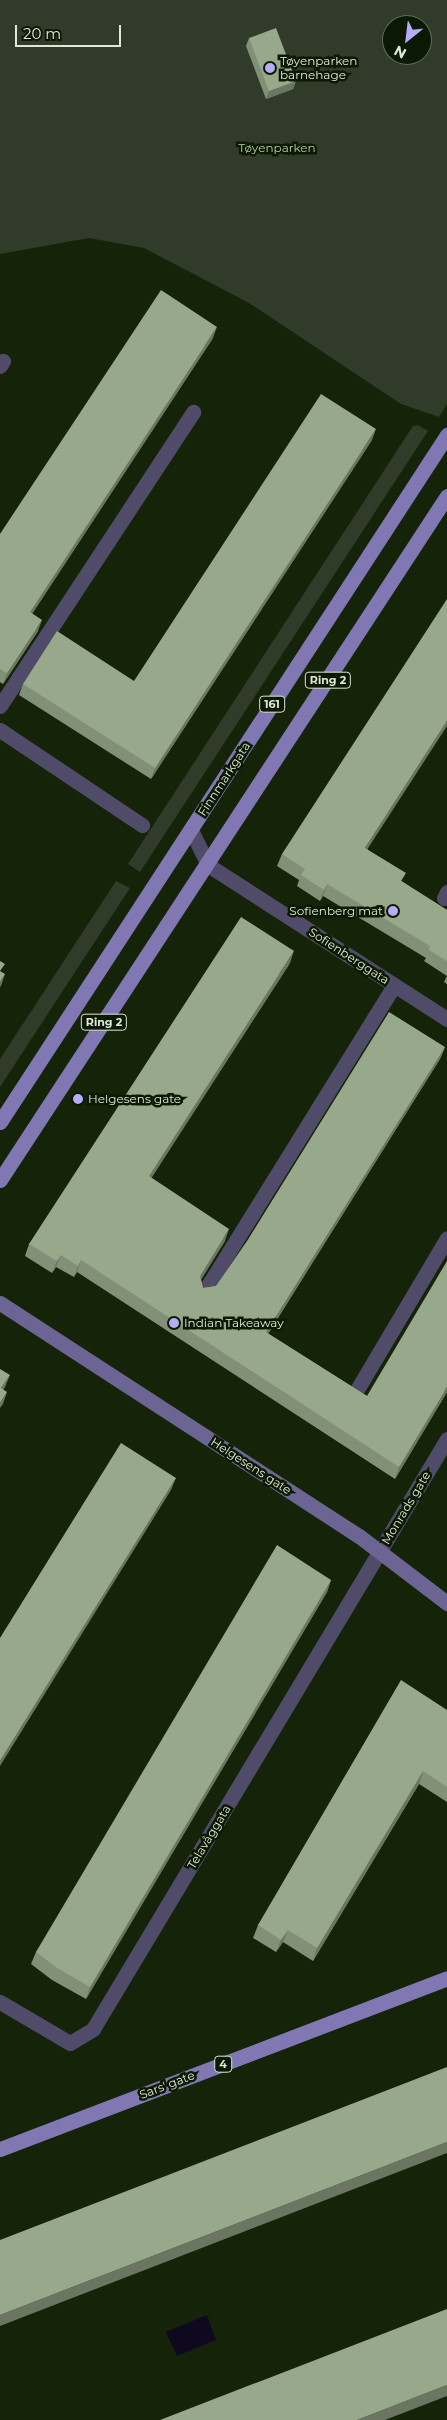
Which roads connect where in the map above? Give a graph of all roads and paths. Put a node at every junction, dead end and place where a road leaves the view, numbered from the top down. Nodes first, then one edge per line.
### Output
1 (193, 412) dead end
2 (447, 435) edge
3 (447, 496) edge
4 (0, 706) edge
5 (0, 730) edge
6 (142, 825) dead end
7 (191, 830) junction
8 (208, 865) junction
9 (394, 985) junction
10 (447, 1019) edge
11 (0, 1122) edge
12 (0, 1180) edge
13 (447, 1238) edge
14 (204, 1292) edge
15 (0, 1303) edge
16 (358, 1388) edge
17 (447, 1439) edge
18 (381, 1551) junction
19 (447, 1603) edge
20 (447, 1978) edge
21 (0, 2002) edge
22 (0, 2149) edge

1 - 4 street
2 - 7 main road, Finnmarkgata / 161
3 - 8 main road, Ring 2
5 - 6 street
7 - 8 street
7 - 11 main road, Finnmarkgata / Ring 2
8 - 9 street, Sofienberggata
8 - 12 main road, Ring 2
9 - 10 street, Sofienberggata
9 - 14 street
13 - 16 street
15 - 18 street, Helgesens gate
17 - 18 street, Monrads gate
18 - 19 street, Helgesens gate
18 - 21 street, Telavåggata
20 - 22 main road, Sars' gate / 4

